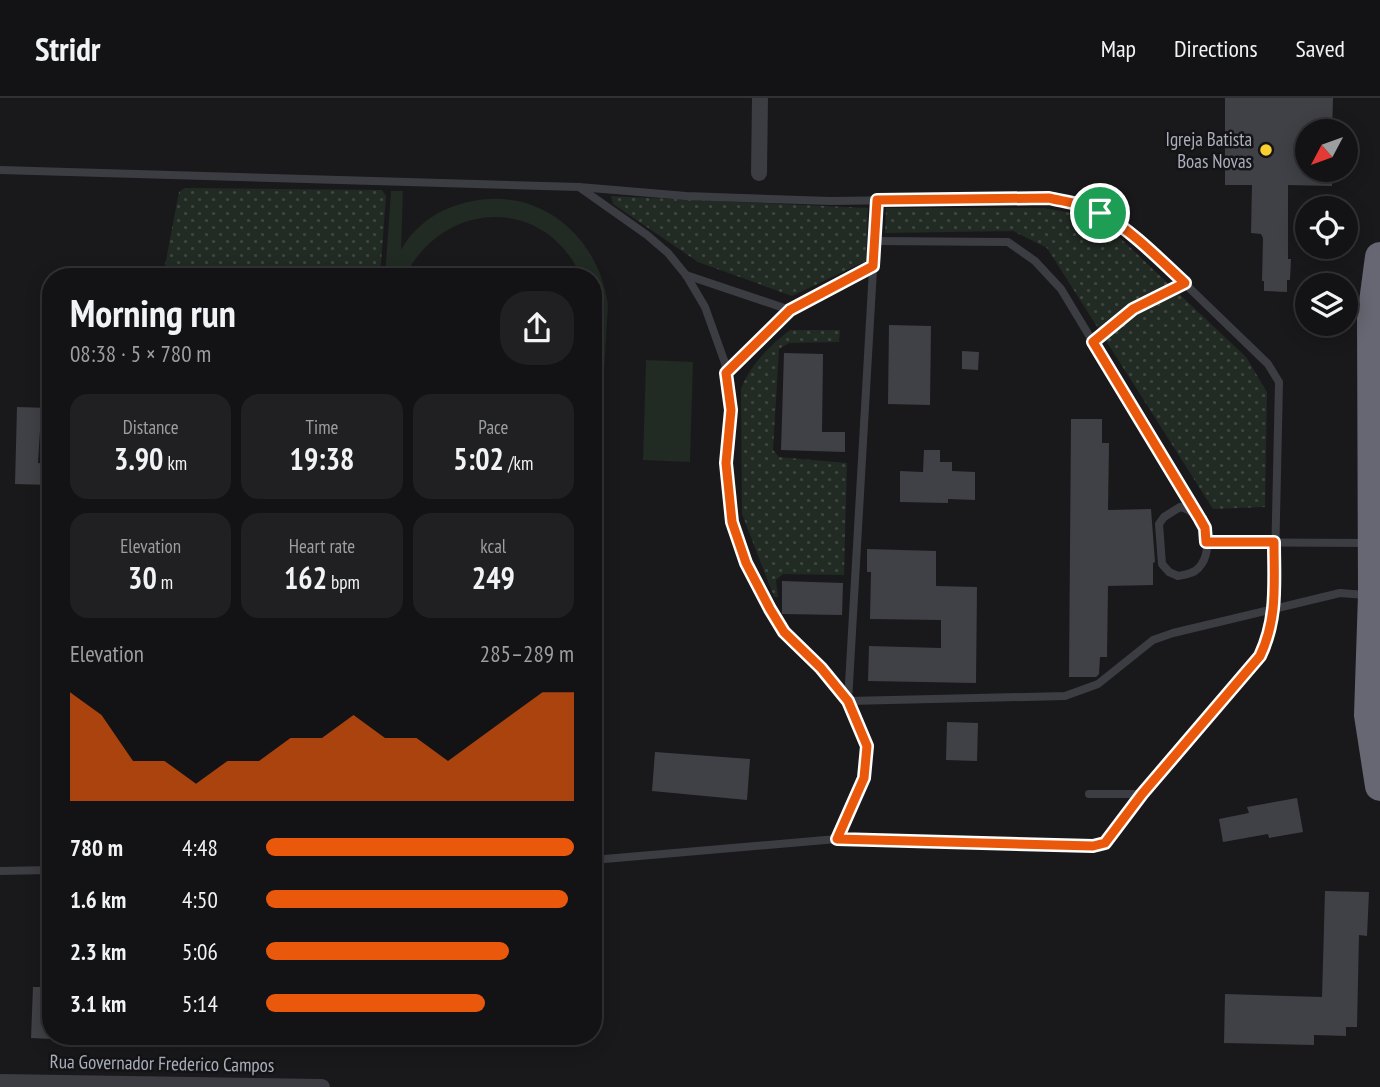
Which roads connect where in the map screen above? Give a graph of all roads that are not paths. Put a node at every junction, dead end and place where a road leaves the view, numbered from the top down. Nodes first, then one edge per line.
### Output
1 (760, 98) edge
2 (0, 170) edge
3 (759, 173) dead end
4 (579, 187) junction
5 (877, 200) junction
6 (874, 241) junction
7 (1380, 257) edge
8 (873, 266) junction
9 (686, 275) junction
10 (1185, 283) junction
11 (790, 310) junction
12 (1376, 313) edge
13 (1093, 342) junction
14 (726, 373) junction
15 (1200, 519) junction
16 (1206, 542) junction
17 (1274, 542) junction
18 (1373, 544) junction
19 (1274, 608) junction
20 (1376, 611) edge
21 (848, 701) junction
22 (1380, 786) edge
23 (1089, 794) dead end
24 (1142, 794) junction
25 (837, 839) junction
26 (602, 859) edge
27 (42, 870) edge
28 (0, 871) edge
29 (0, 1082) edge
30 (189, 1085) edge
31 (322, 1087) edge

1 - 3 street
2 - 4 lane
4 - 5 lane
4 - 9 lane
5 - 6 lane
5 - 10 lane
6 - 8 lane
6 - 13 lane
7 - 12 highway
8 - 11 lane
8 - 21 lane
9 - 11 lane
9 - 14 lane
10 - 13 lane
10 - 17 lane
11 - 14 lane
12 - 18 highway
13 - 15 lane
14 - 21 lane
15 - 16 lane
15 - 16 lane
16 - 17 lane
17 - 18 lane
17 - 19 lane
18 - 20 highway
19 - 20 lane
19 - 21 lane
19 - 24 lane
20 - 22 highway
21 - 25 lane
23 - 24 lane
24 - 25 lane
25 - 26 lane
27 - 28 lane
29 - 30 street, Rua Governador Frederico Campos
30 - 31 street, Rua Governador Frederico Campos

